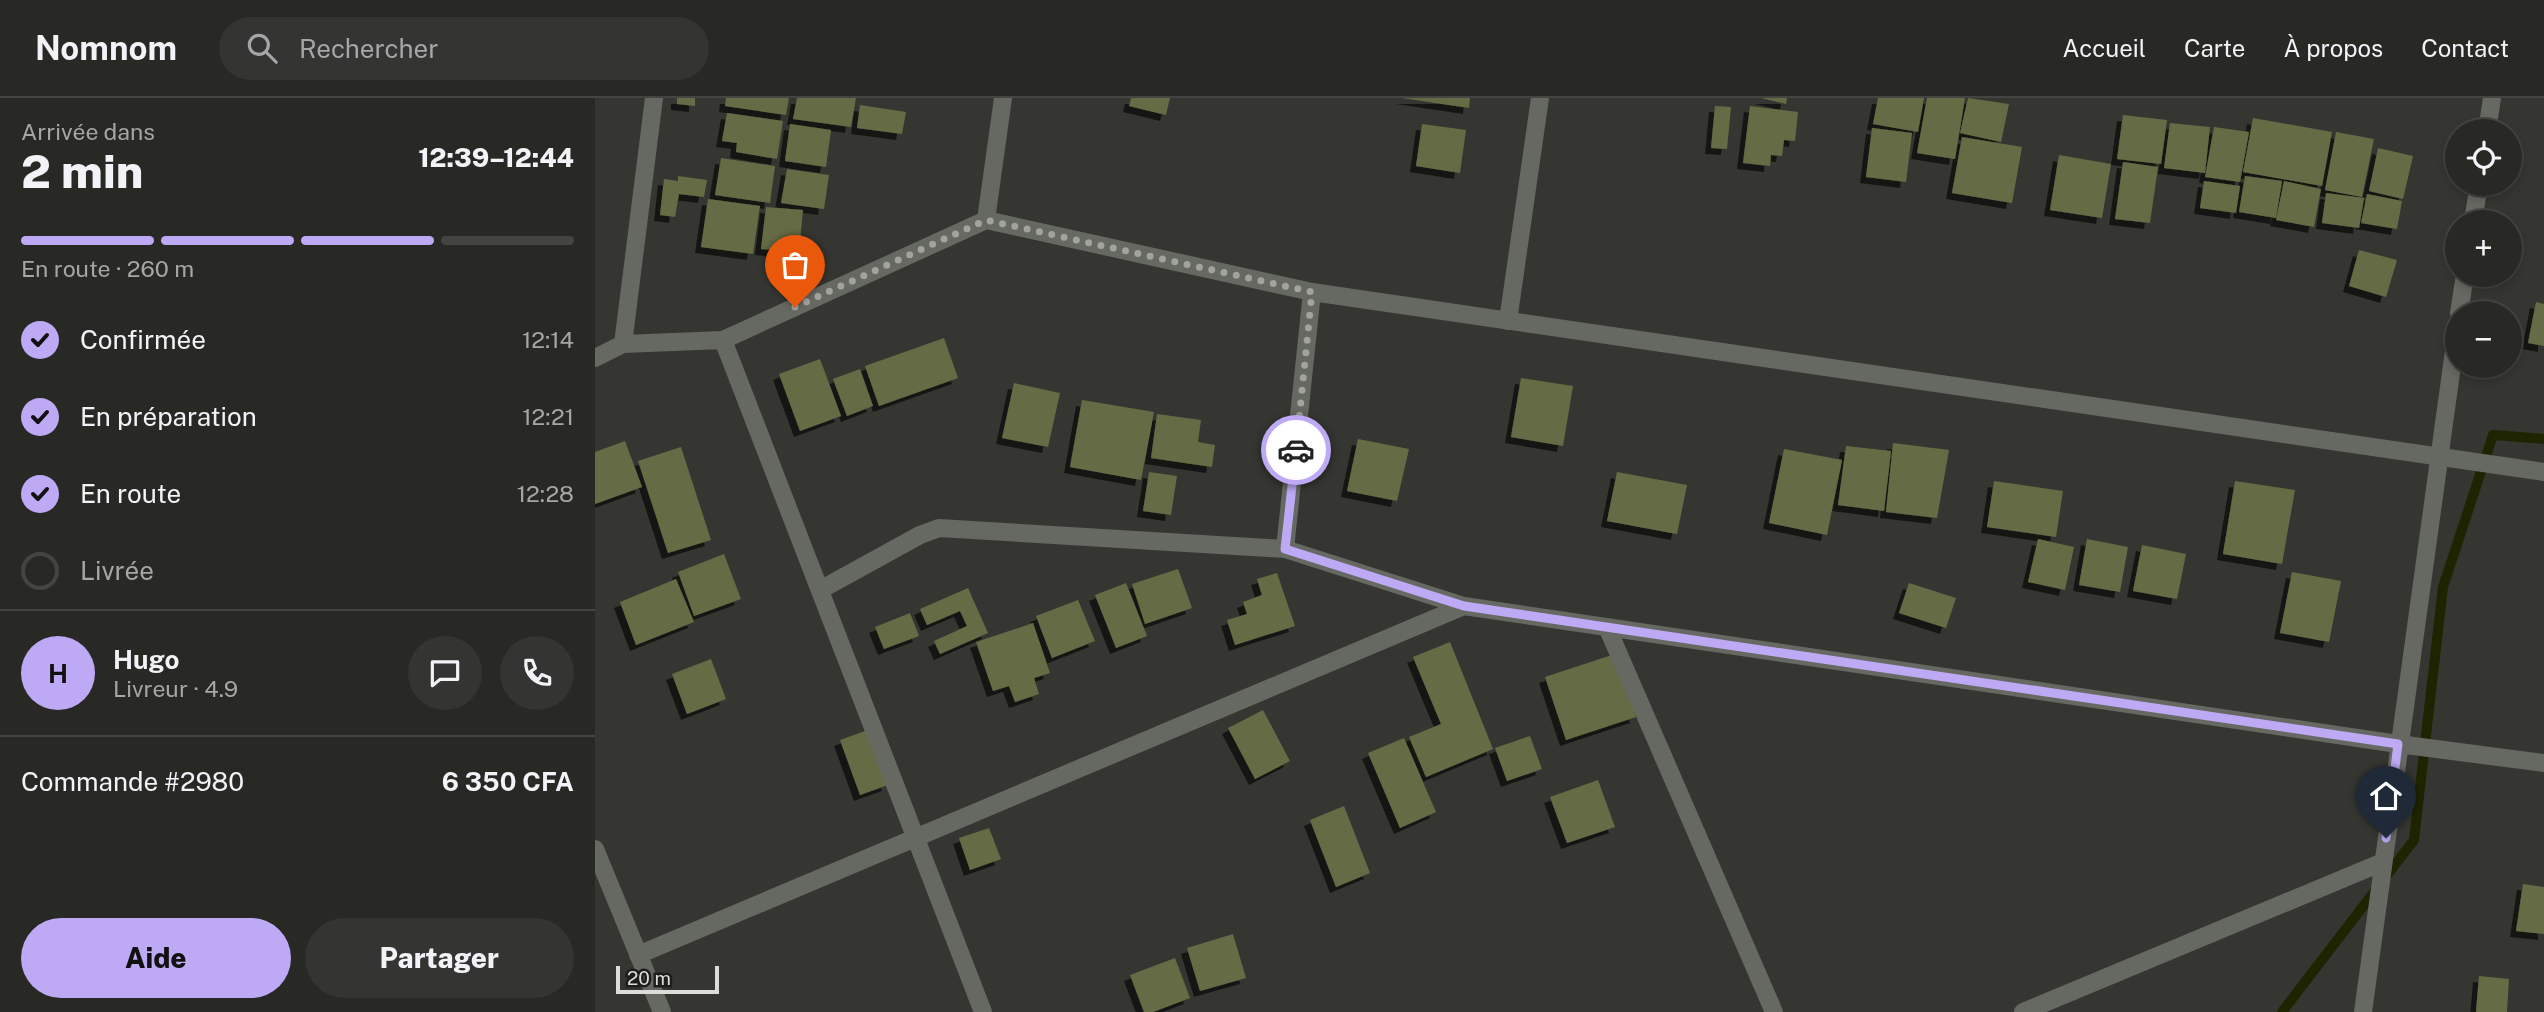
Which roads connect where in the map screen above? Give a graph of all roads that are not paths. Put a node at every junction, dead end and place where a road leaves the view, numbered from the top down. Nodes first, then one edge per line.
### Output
1 (654, 98) edge
2 (1003, 98) edge
3 (1540, 98) edge
4 (2492, 98) edge
5 (2489, 119) edge
6 (986, 220) junction
7 (1312, 292) junction
8 (1507, 321) junction
9 (723, 340) junction
10 (623, 344) junction
11 (595, 358) edge
12 (2450, 378) edge
13 (2438, 457) junction
14 (2544, 472) edge
15 (1285, 549) junction
16 (820, 590) junction
17 (1464, 606) junction
18 (1607, 627) junction
19 (2398, 744) junction
20 (2544, 763) edge
21 (915, 838) junction
22 (595, 849) edge
23 (2383, 862) junction
24 (638, 955) junction
25 (662, 1012) edge
26 (983, 1012) edge
27 (1774, 1012) edge
28 (2023, 1012) edge
29 (2363, 1012) edge

1 - 10 street
2 - 6 street
3 - 8 street
4 - 5 street
6 - 7 street
6 - 9 street
7 - 8 street
7 - 15 street
8 - 13 street
9 - 10 street
9 - 16 street
10 - 11 street
12 - 13 street
13 - 14 street
13 - 19 street
15 - 16 street
15 - 17 street
16 - 21 street
17 - 18 street
17 - 21 street
18 - 19 street
18 - 27 street
19 - 20 street
19 - 23 street
21 - 24 street
21 - 26 street
22 - 24 street
23 - 28 street
23 - 29 street
24 - 25 street

